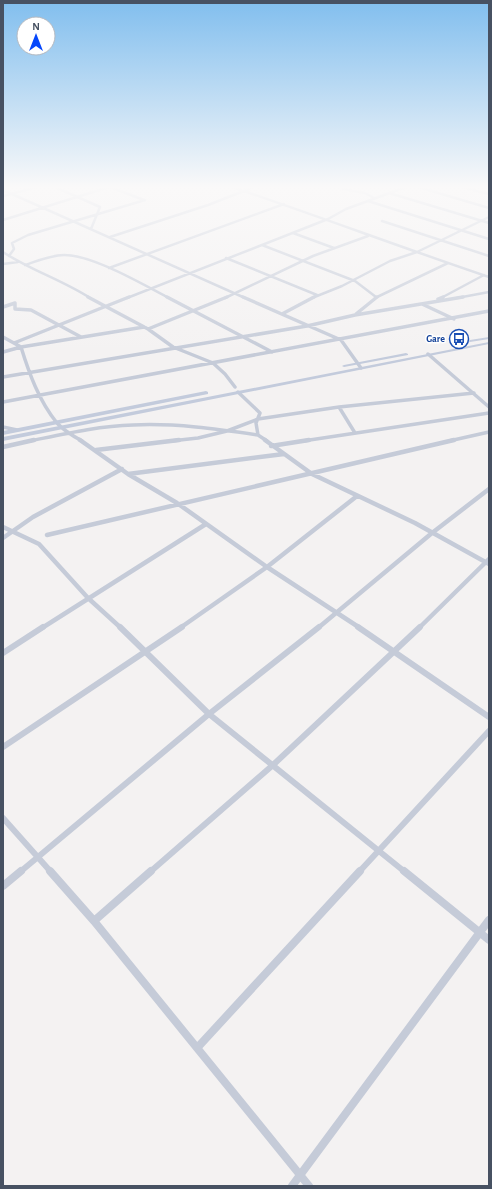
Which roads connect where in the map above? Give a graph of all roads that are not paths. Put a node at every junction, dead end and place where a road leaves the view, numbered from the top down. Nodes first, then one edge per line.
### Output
1 (13, 242) edge
2 (122, 242) edge
3 (179, 242) edge
4 (268, 242) edge
5 (319, 242) edge
6 (350, 242) edge
7 (388, 242) edge
8 (435, 242) edge
9 (448, 242) edge
10 (262, 245) junction
11 (334, 248) junction
12 (3, 252) edge
13 (417, 252) junction
14 (147, 254) junction
15 (9, 256) junction
16 (489, 256) edge
17 (226, 258) junction
18 (303, 261) junction
19 (18, 262) junction
20 (448, 263) junction
21 (3, 264) edge
22 (25, 265) junction
23 (109, 268) junction
24 (188, 273) junction
25 (484, 275) junction
26 (268, 277) junction
27 (489, 277) edge
28 (355, 280) junction
29 (148, 288) junction
30 (489, 292) edge
31 (235, 293) junction
32 (317, 295) junction
33 (376, 298) junction
34 (433, 301) junction
35 (421, 304) junction
36 (104, 306) junction
37 (3, 307) edge
38 (194, 310) junction
39 (489, 311) edge
40 (282, 314) junction
41 (355, 315) junction
42 (454, 319) junction
43 (60, 325) junction
44 (307, 326) junction
45 (144, 327) junction
46 (148, 329) junction
47 (81, 336) junction
48 (241, 336) junction
49 (3, 337) edge
50 (489, 338) edge
51 (341, 340) junction
52 (14, 343) junction
53 (489, 343) edge
54 (21, 347) junction
55 (173, 348) junction
56 (3, 352) edge
57 (272, 352) junction
58 (426, 352) junction
59 (213, 363) junction
60 (359, 366) junction
61 (29, 372) junction
62 (3, 377) edge
63 (236, 389) junction
64 (474, 393) junction
65 (40, 396) junction
66 (3, 402) edge
67 (339, 407) junction
68 (489, 407) edge
69 (489, 413) edge
70 (258, 419) junction
71 (57, 423) junction
72 (3, 427) edge
73 (63, 427) junction
74 (18, 430) junction
75 (228, 431) junction
76 (489, 432) edge
77 (3, 433) edge
78 (355, 433) junction
79 (70, 434) junction
80 (258, 435) junction
81 (3, 439) edge
82 (271, 446) junction
83 (3, 447) edge
84 (96, 450) junction
85 (284, 454) junction
86 (122, 470) junction
87 (128, 474) junction
88 (312, 474) junction
89 (489, 489) edge
90 (357, 496) junction
91 (177, 503) junction
92 (206, 524) junction
93 (3, 527) edge
94 (14, 532) junction
95 (432, 533) junction
96 (47, 535) dead end
97 (3, 538) edge
98 (488, 562) edge
99 (267, 567) junction
100 (88, 598) junction
101 (336, 614) junction
102 (147, 652) junction
103 (3, 653) edge
104 (394, 653) junction
105 (209, 714) junction
106 (489, 717) edge
107 (489, 731) edge
108 (3, 747) edge
109 (273, 765) junction
110 (3, 818) edge
111 (379, 850) junction
112 (38, 858) junction
113 (3, 886) edge
114 (489, 920) edge
115 (94, 921) junction
116 (480, 932) junction
117 (489, 940) edge
118 (198, 1047) junction
119 (300, 1174) junction
120 (292, 1186) edge
121 (310, 1186) edge

1 - 15 street
2 - 14 street
3 - 14 street
4 - 10 street
5 - 11 street
6 - 11 street
7 - 13 street
8 - 13 street
9 - 16 street
10 - 17 street
10 - 18 street
11 - 18 street
12 - 15 street
13 - 20 street
13 - 28 street
14 - 23 street
14 - 24 street
15 - 19 street
17 - 24 street
17 - 26 street
18 - 26 street
18 - 28 street
19 - 21 street
19 - 22 street
20 - 25 street
20 - 33 street
22 - 23 street
22 - 36 street
23 - 29 street
24 - 29 street
24 - 31 street
25 - 27 street
25 - 34 street
26 - 31 street
26 - 32 street
28 - 32 street
28 - 33 street
29 - 36 street
29 - 38 street
30 - 34 street
31 - 38 street
31 - 40 street
32 - 40 street
33 - 41 street
34 - 35 street
35 - 41 street
35 - 42 street
36 - 43 street
36 - 45 street
37 - 43 street
38 - 46 street
38 - 48 street
39 - 42 street
40 - 44 street
41 - 44 street
42 - 51 street
43 - 47 street
43 - 52 street
44 - 48 street
44 - 51 street
45 - 46 street
45 - 47 street
46 - 55 street
47 - 54 street
48 - 55 street
48 - 57 street
49 - 52 street
50 - 58 main road
51 - 57 street
51 - 60 street
52 - 54 street
53 - 58 main road
54 - 56 street
54 - 61 street
55 - 59 street
55 - 61 street
57 - 59 street
58 - 60 main road
58 - 64 street
59 - 63 street
59 - 65 street
60 - 63 main road
61 - 62 street
61 - 65 street
63 - 70 street
63 - 71 main road
63 - 73 main road
64 - 67 street
64 - 68 street
65 - 66 street
65 - 71 street
67 - 70 street
67 - 78 street
69 - 78 street
70 - 75 street
70 - 80 street
71 - 73 street
71 - 74 main road
72 - 74 street
73 - 79 street
73 - 81 main road
74 - 77 main road
75 - 79 street
75 - 80 street
75 - 84 street
76 - 88 street
78 - 82 street
79 - 83 street
79 - 84 street
80 - 82 street
82 - 85 street
84 - 86 street
85 - 87 street
85 - 88 street
86 - 87 street
86 - 94 street
87 - 91 street
88 - 90 street
88 - 91 street
89 - 95 street
90 - 95 street
90 - 99 street
91 - 92 street
91 - 96 street
92 - 99 street
92 - 100 street
93 - 94 street
94 - 97 street
94 - 100 street
95 - 98 street
95 - 101 street
98 - 104 street
99 - 101 street
99 - 102 street
100 - 102 street
100 - 103 street
101 - 104 street
101 - 105 street
102 - 105 street
102 - 108 street
104 - 106 street
104 - 109 street
105 - 109 street
105 - 112 street
107 - 111 street
109 - 111 street
109 - 115 street
110 - 112 street
111 - 116 street
111 - 118 street
112 - 113 street
112 - 115 street
114 - 116 street
115 - 118 street
116 - 117 street
116 - 119 street
118 - 119 street
119 - 120 street
119 - 121 street

